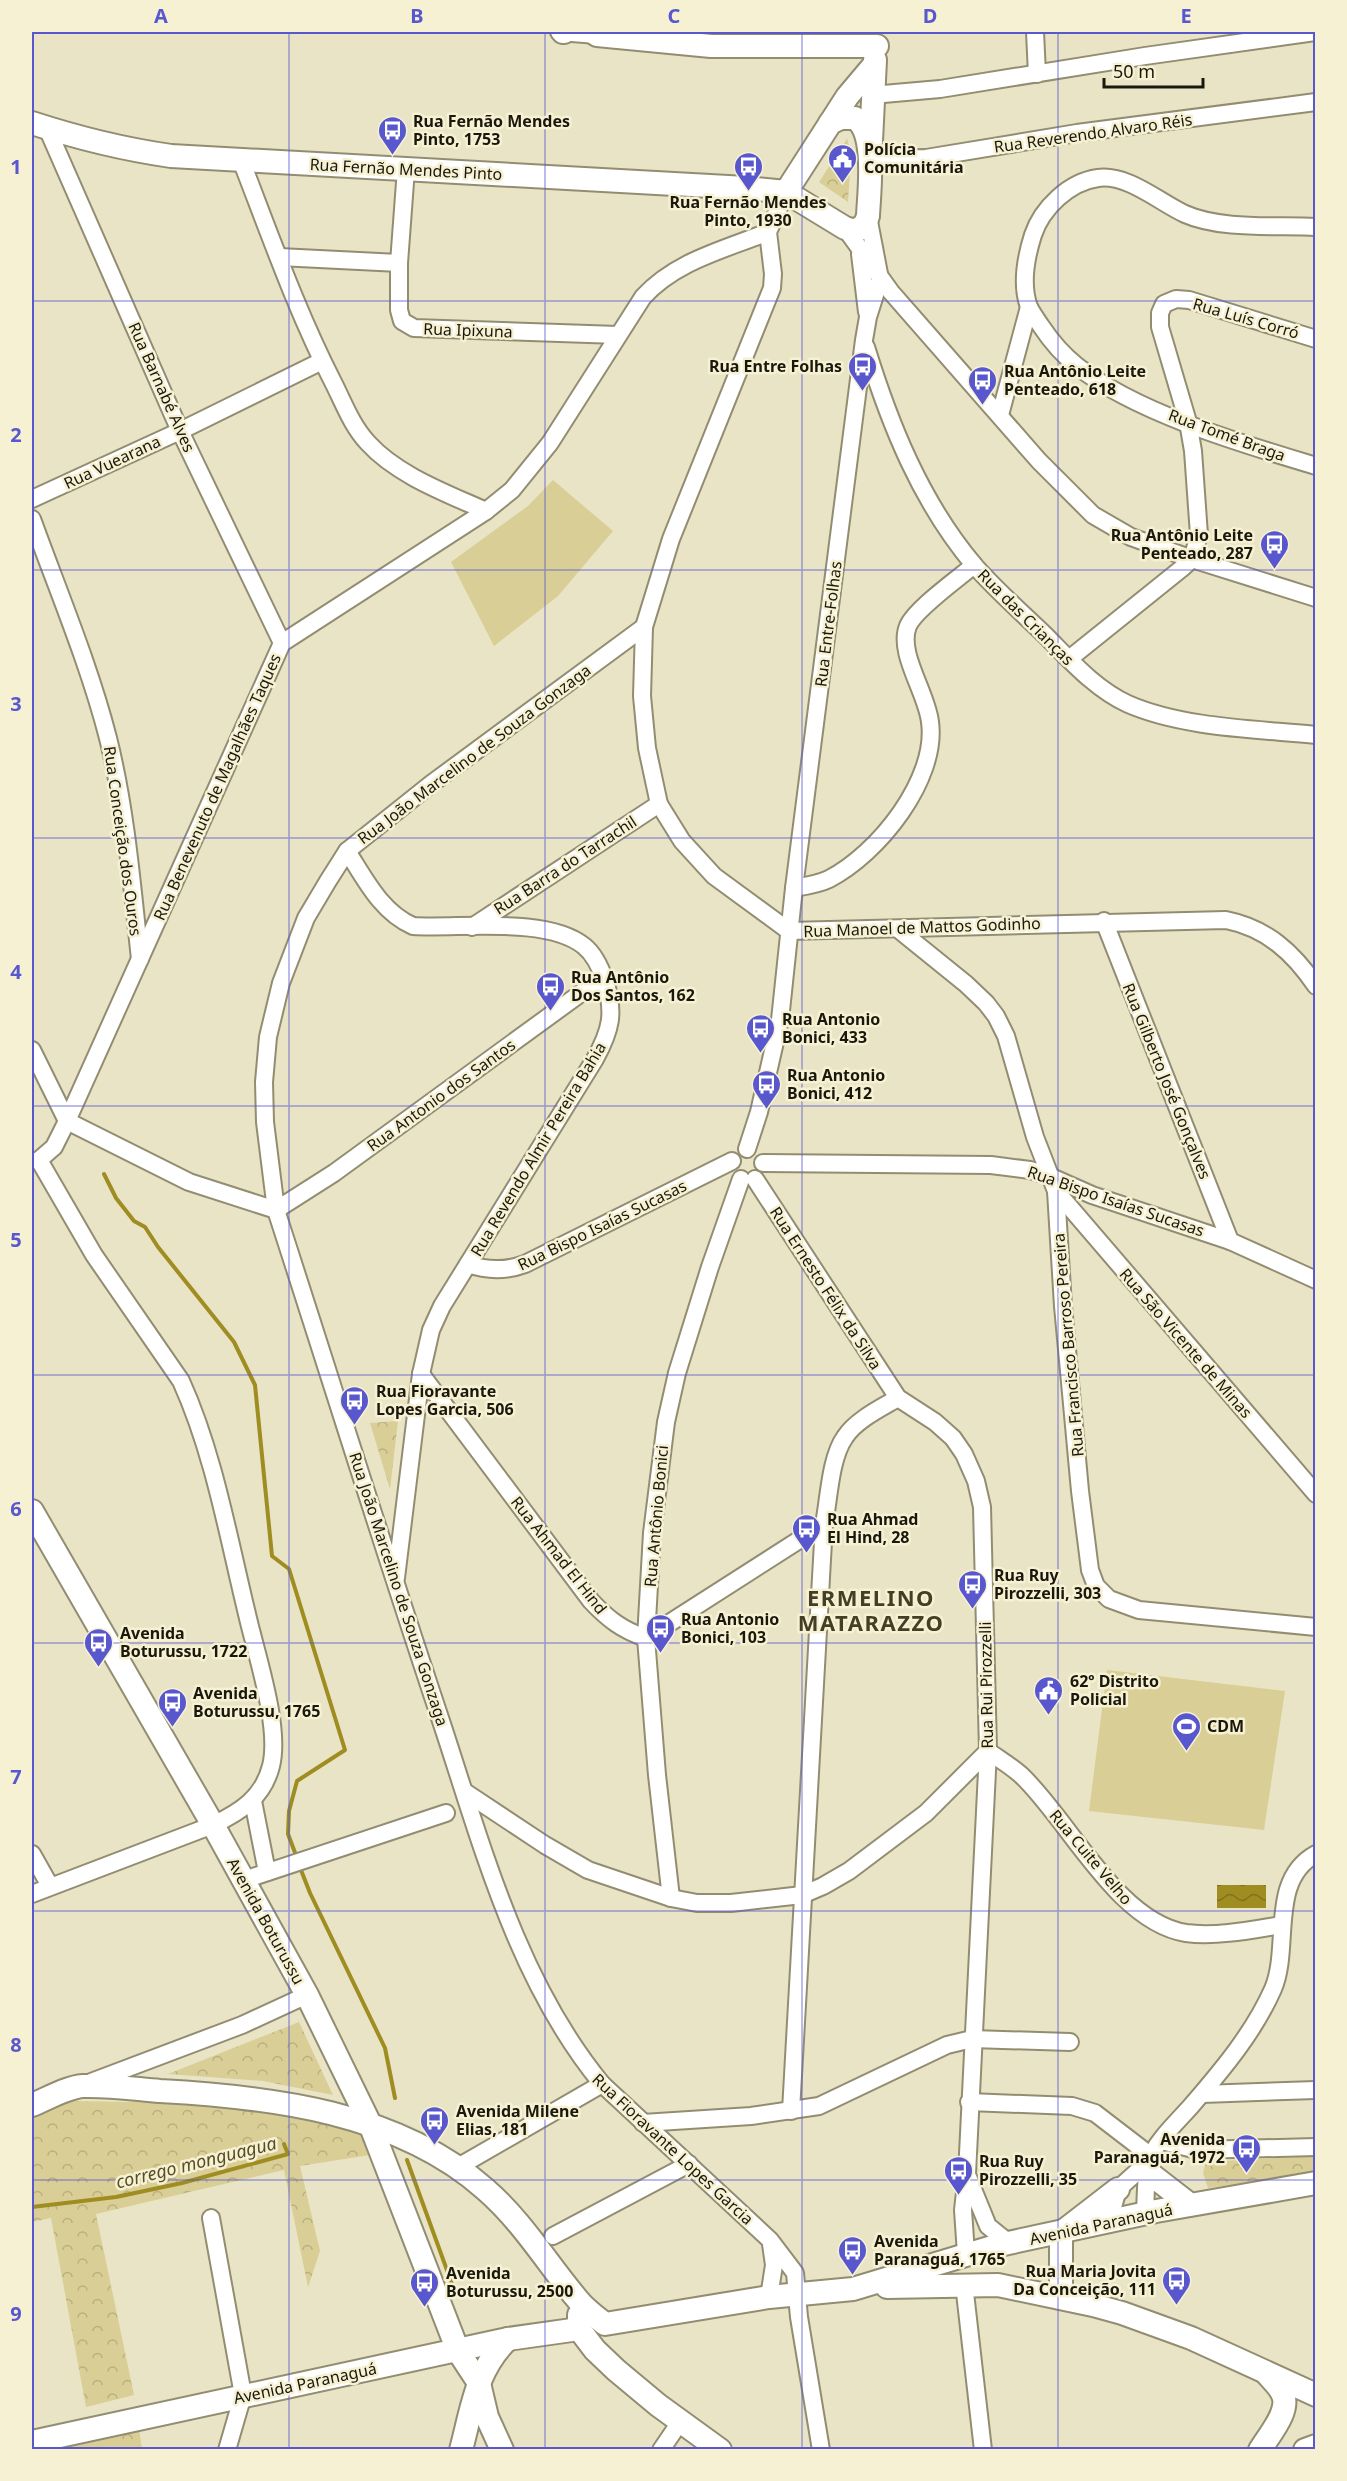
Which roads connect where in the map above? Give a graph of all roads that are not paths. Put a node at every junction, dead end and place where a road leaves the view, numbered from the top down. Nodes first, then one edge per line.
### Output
1 (562, 32) edge
2 (1035, 32) edge
3 (1315, 32) edge
4 (595, 33) edge
5 (877, 47) edge
6 (1037, 74) junction
7 (872, 95) junction
8 (1316, 102) edge
9 (830, 123) junction
10 (39, 125) edge
11 (870, 159) junction
12 (241, 160) junction
13 (406, 169) junction
14 (786, 192) junction
15 (868, 216) junction
16 (1316, 227) edge
17 (845, 228) junction
18 (768, 232) junction
19 (859, 250) junction
20 (279, 257) junction
21 (399, 263) junction
22 (880, 279) junction
23 (1029, 307) junction
24 (868, 317) junction
25 (618, 335) junction
26 (1316, 339) edge
27 (864, 340) junction
28 (322, 361) junction
29 (1000, 415) junction
30 (1188, 422) junction
31 (180, 430) junction
32 (1316, 466) edge
33 (32, 499) edge
34 (486, 511) junction
35 (32, 519) edge
36 (1192, 559) junction
37 (974, 565) junction
38 (1316, 598) edge
39 (644, 627) junction
40 (282, 643) junction
41 (1069, 659) junction
42 (1316, 735) edge
43 (659, 804) junction
44 (347, 851) junction
45 (794, 888) junction
46 (1104, 921) junction
47 (472, 927) junction
48 (898, 929) junction
49 (789, 931) junction
50 (140, 960) junction
51 (603, 977) junction
52 (1316, 986) edge
53 (32, 1050) edge
54 (67, 1121) junction
55 (747, 1149) junction
56 (35, 1157) edge
57 (732, 1161) junction
58 (763, 1163) junction
59 (748, 1179) junction
60 (1053, 1183) junction
61 (276, 1210) junction
62 (1230, 1241) junction
63 (468, 1264) junction
64 (1316, 1280) edge
65 (421, 1374) junction
66 (898, 1398) junction
67 (1316, 1494) edge
68 (32, 1511) edge
69 (824, 1524) junction
70 (395, 1583) junction
71 (1316, 1627) edge
72 (646, 1638) junction
73 (988, 1751) junction
74 (465, 1792) junction
75 (253, 1802) junction
76 (446, 1813) dead end
77 (213, 1825) junction
78 (32, 1854) edge
79 (1316, 1854) edge
80 (271, 1871) junction
81 (244, 1880) junction
82 (50, 1886) junction
83 (32, 1894) edge
84 (802, 1895) junction
85 (670, 1898) junction
86 (1281, 1925) junction
87 (307, 1995) junction
88 (972, 2039) junction
89 (1070, 2042) dead end
90 (602, 2084) junction
91 (80, 2086) junction
92 (1316, 2090) edge
93 (1202, 2094) junction
94 (969, 2102) junction
95 (32, 2105) edge
96 (791, 2111) junction
97 (643, 2123) junction
98 (370, 2124) junction
99 (1162, 2141) junction
100 (1316, 2147) edge
101 (1150, 2163) junction
102 (689, 2164) junction
103 (458, 2167) junction
104 (967, 2174) junction
105 (1316, 2183) edge
106 (1118, 2189) junction
107 (1190, 2204) junction
108 (1144, 2214) junction
109 (211, 2218) dead end
110 (1109, 2222) junction
111 (1061, 2233) junction
112 (553, 2236) dead end
113 (770, 2240) junction
114 (1009, 2243) junction
115 (966, 2254) junction
116 (964, 2284) junction
117 (853, 2289) junction
118 (798, 2294) junction
119 (770, 2297) junction
120 (1061, 2298) junction
121 (579, 2302) junction
122 (605, 2324) junction
123 (579, 2329) junction
124 (508, 2339) junction
125 (595, 2349) junction
126 (458, 2351) junction
127 (1266, 2373) junction
128 (479, 2384) junction
129 (243, 2395) junction
130 (1316, 2395) edge
131 (681, 2422) junction
132 (32, 2442) edge
133 (1316, 2446) edge
134 (227, 2450) edge
135 (461, 2450) edge
136 (502, 2450) edge
137 (661, 2450) edge
138 (720, 2450) edge
139 (821, 2450) edge
140 (983, 2450) edge
141 (1260, 2450) edge
142 (1305, 2450) edge

1 - 4 street
2 - 6 street
3 - 6 street
4 - 5 main road
5 - 7 main road
5 - 9 main road
6 - 7 street
7 - 11 main road
8 - 11 street, Rua Reverendo Alvaro Réis
9 - 11 main road
9 - 14 main road
10 - 12 main road, Rua Fernão Mendes Pinto
10 - 31 street, Rua Barnabé Alves
11 - 15 main road
12 - 13 main road, Rua Fernão Mendes Pinto
12 - 20 street
13 - 14 main road, Rua Fernão Mendes Pinto
13 - 21 street, Rua Ipixuna
14 - 17 main road
14 - 18 street
15 - 17 main road
15 - 22 street
16 - 23 street, Rua Tomé Braga
17 - 19 street
18 - 25 street, Rua Benevenuto de Magalhães Taques
18 - 39 street, Rua Manoel de Mattos Godinho
19 - 22 street
19 - 24 street, Rua Entre-Folhas
20 - 21 street
20 - 28 street
21 - 25 street, Rua Ipixuna
22 - 24 street, Rua Entre-Folhas
22 - 29 street
23 - 29 street
23 - 30 street, Rua Tomé Braga
24 - 27 street, Rua Entre-Folhas
25 - 34 street, Rua Benevenuto de Magalhães Taques
26 - 30 street, Rua Luís Corró
27 - 37 street, Rua das Crianças
27 - 45 street, Rua Entre-Folhas
28 - 31 street, Rua Vuearana
28 - 34 street
29 - 36 street
30 - 32 street, Rua Tomé Braga
30 - 36 street
31 - 33 street, Rua Vuearana
31 - 40 street, Rua Barnabé Alves
34 - 40 street, Rua Benevenuto de Magalhães Taques
35 - 50 street, Rua Conceição dos Ouros
36 - 38 street
36 - 41 street
37 - 41 street, Rua das Crianças
37 - 45 street
39 - 43 street, Rua Manoel de Mattos Godinho
39 - 44 street, Rua João Marcelino de Souza Gonzaga
40 - 50 street, Rua Benevenuto de Magalhães Taques
41 - 42 street, Rua das Crianças
43 - 47 street, Rua Barra do Tarrachil
43 - 49 street, Rua Manoel de Mattos Godinho
44 - 47 street, Rua Revendo Almir Pereira Bahia
44 - 61 street, Rua João Marcelino de Souza Gonzaga
45 - 49 street, Rua Entre-Folhas
46 - 48 street, Rua Manoel de Mattos Godinho
46 - 52 street, Rua Manoel de Mattos Godinho
46 - 62 street, Rua Gilberto José Gonçalves
47 - 51 street, Rua Revendo Almir Pereira Bahia
48 - 49 street, Rua Manoel de Mattos Godinho
48 - 60 street, Rua Francisco Barroso Pereira
49 - 55 street
50 - 54 street, Rua Benevenuto de Magalhães Taques
51 - 61 street, Rua Antonio dos Santos
51 - 63 street, Rua Revendo Almir Pereira Bahia
53 - 54 street
54 - 56 street, Rua Benevenuto de Magalhães Taques
54 - 61 street
55 - 57 street
55 - 58 street
56 - 75 street
57 - 59 street
57 - 63 street, Rua Bispo Isaías Sucasas
58 - 59 street, Rua Antônio Bonici
58 - 60 street, Rua Bispo Isaías Sucasas
59 - 66 street, Rua Ernesto Félix da Silva
59 - 72 street, Rua Antônio Bonici
60 - 62 street, Rua Bispo Isaías Sucasas
60 - 67 street, Rua São Vicente de Minas
60 - 71 street, Rua Francisco Barroso Pereira
61 - 70 street, Rua João Marcelino de Souza Gonzaga
62 - 64 street, Rua Bispo Isaías Sucasas
63 - 65 street, Rua Revendo Almir Pereira Bahia
65 - 70 street, Rua Revendo Almir Pereira Bahia
65 - 72 street, Rua Ahmad El Hind
66 - 69 street
66 - 73 street, Rua Rui Pirozzelli
68 - 77 main road, Avenida Boturussu
69 - 72 street
69 - 84 street
70 - 74 street, Rua João Marcelino de Souza Gonzaga
72 - 85 street, Rua Antônio Bonici
73 - 84 street
73 - 86 street, Rua Cuite Velho
73 - 88 street, Rua Rui Pirozzelli
74 - 85 street
74 - 90 street, Rua Fioravante Lopes Garcia
75 - 77 street
75 - 80 street
76 - 80 street
77 - 81 main road, Avenida Boturussu
77 - 82 street
78 - 82 street
79 - 86 street
80 - 81 street
81 - 87 main road, Avenida Boturussu
82 - 83 street
84 - 85 street
84 - 96 street
86 - 93 street
87 - 91 street
87 - 98 main road, Avenida Boturussu
88 - 89 street
88 - 94 street, Rua Rui Pirozzelli
88 - 96 street
90 - 97 street, Rua Fioravante Lopes Garcia
90 - 103 street
91 - 95 main road
91 - 98 main road
92 - 93 street
93 - 99 street
94 - 101 street
94 - 104 street, Rua Rui Pirozzelli
96 - 97 street
97 - 102 street, Rua Fioravante Lopes Garcia
98 - 103 main road
98 - 126 main road, Avenida Boturussu
99 - 100 street
99 - 101 street
101 - 106 street
101 - 107 main road
101 - 108 street
102 - 112 street
102 - 113 street, Rua Fioravante Lopes Garcia
103 - 121 main road
104 - 114 street, Rua Rui Pirozzelli
104 - 115 street, Rua Rui Pirozzelli
105 - 107 main road, Avenida Paranaguá
106 - 110 street
106 - 111 main road
107 - 108 main road, Avenida Paranaguá
108 - 110 main road, Avenida Paranaguá
109 - 129 street
110 - 111 main road, Avenida Paranaguá
111 - 114 main road, Avenida Paranaguá
111 - 120 main road
113 - 118 street, Rua Fioravante Lopes Garcia
113 - 119 street
114 - 115 main road, Avenida Paranaguá
115 - 117 main road, Avenida Paranaguá
116 - 117 main road
116 - 120 main road
116 - 140 street
117 - 118 main road, Avenida Paranaguá
118 - 119 main road, Avenida Paranaguá
118 - 139 street, Rua Fioravante Lopes Garcia
119 - 122 main road, Avenida Paranaguá
120 - 127 main road
121 - 122 main road
121 - 123 main road
122 - 125 main road
123 - 124 main road, Avenida Paranaguá
123 - 125 main road
124 - 126 main road, Avenida Paranaguá
124 - 128 main road
125 - 131 main road
126 - 128 main road, Avenida Boturussu
126 - 129 main road, Avenida Paranaguá
127 - 130 main road
127 - 141 main road
128 - 135 main road
128 - 136 main road, Avenida Boturussu
129 - 132 main road, Avenida Paranaguá
129 - 134 street
131 - 137 street
131 - 138 main road
133 - 142 main road

